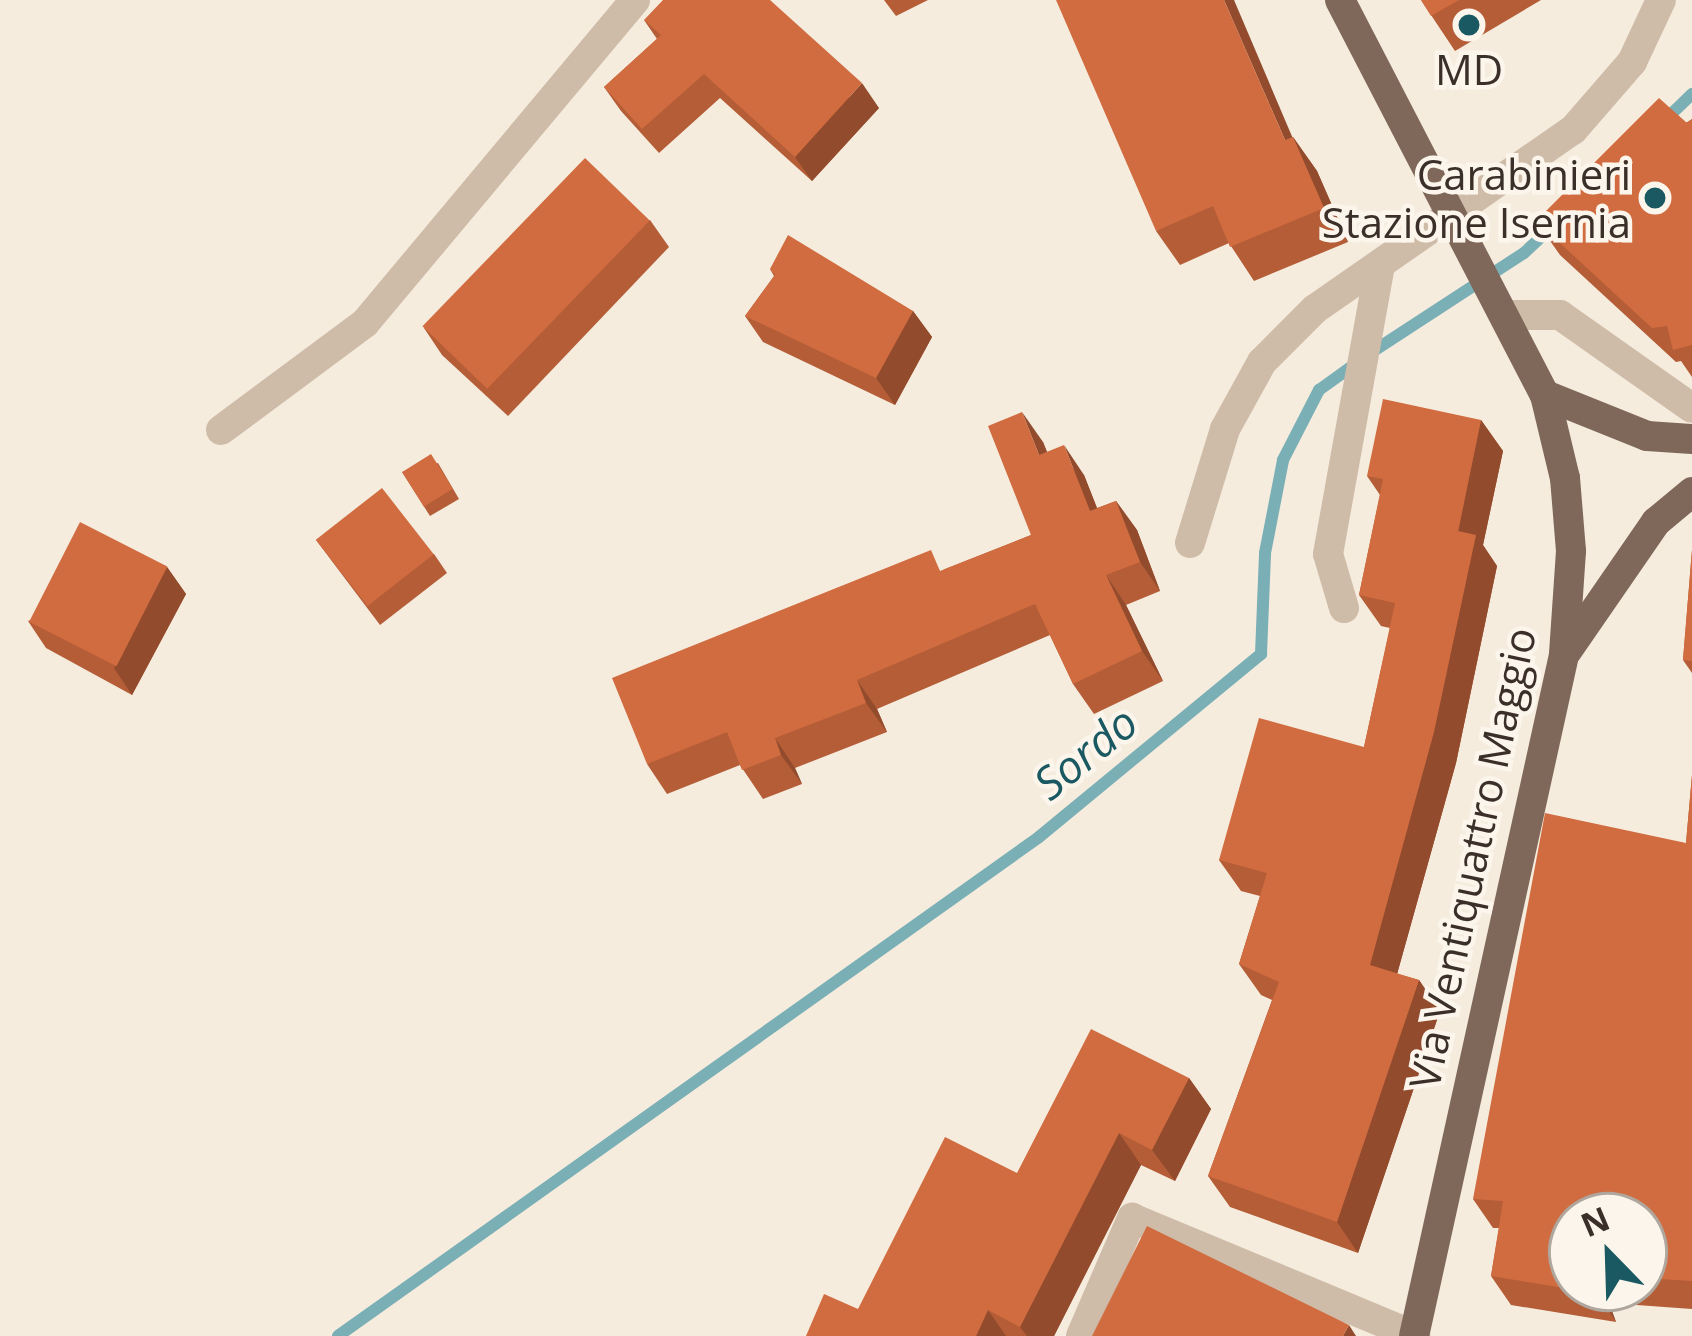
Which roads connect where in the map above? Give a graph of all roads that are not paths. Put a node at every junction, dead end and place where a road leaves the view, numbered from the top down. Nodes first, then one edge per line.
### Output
1 (634, 0) edge
2 (1340, 0) edge
3 (1661, 0) edge
4 (1381, 266) junction
5 (1505, 315) junction
6 (1545, 395) junction
7 (1692, 408) edge
8 (221, 430) dead end
9 (1692, 439) edge
10 (1692, 492) edge
11 (1190, 543) dead end
12 (1344, 608) dead end
13 (1564, 655) junction
14 (1082, 1336) edge
15 (1414, 1336) edge

1 - 8 street
2 - 5 main road, Via Ventiquattro Maggio
3 - 4 street
4 - 11 street
4 - 12 street
5 - 6 main road, Via Ventiquattro Maggio
5 - 7 street
6 - 9 main road
6 - 13 main road, Via Ventiquattro Maggio
10 - 13 main road
13 - 15 main road, Via Ventiquattro Maggio
14 - 15 street

